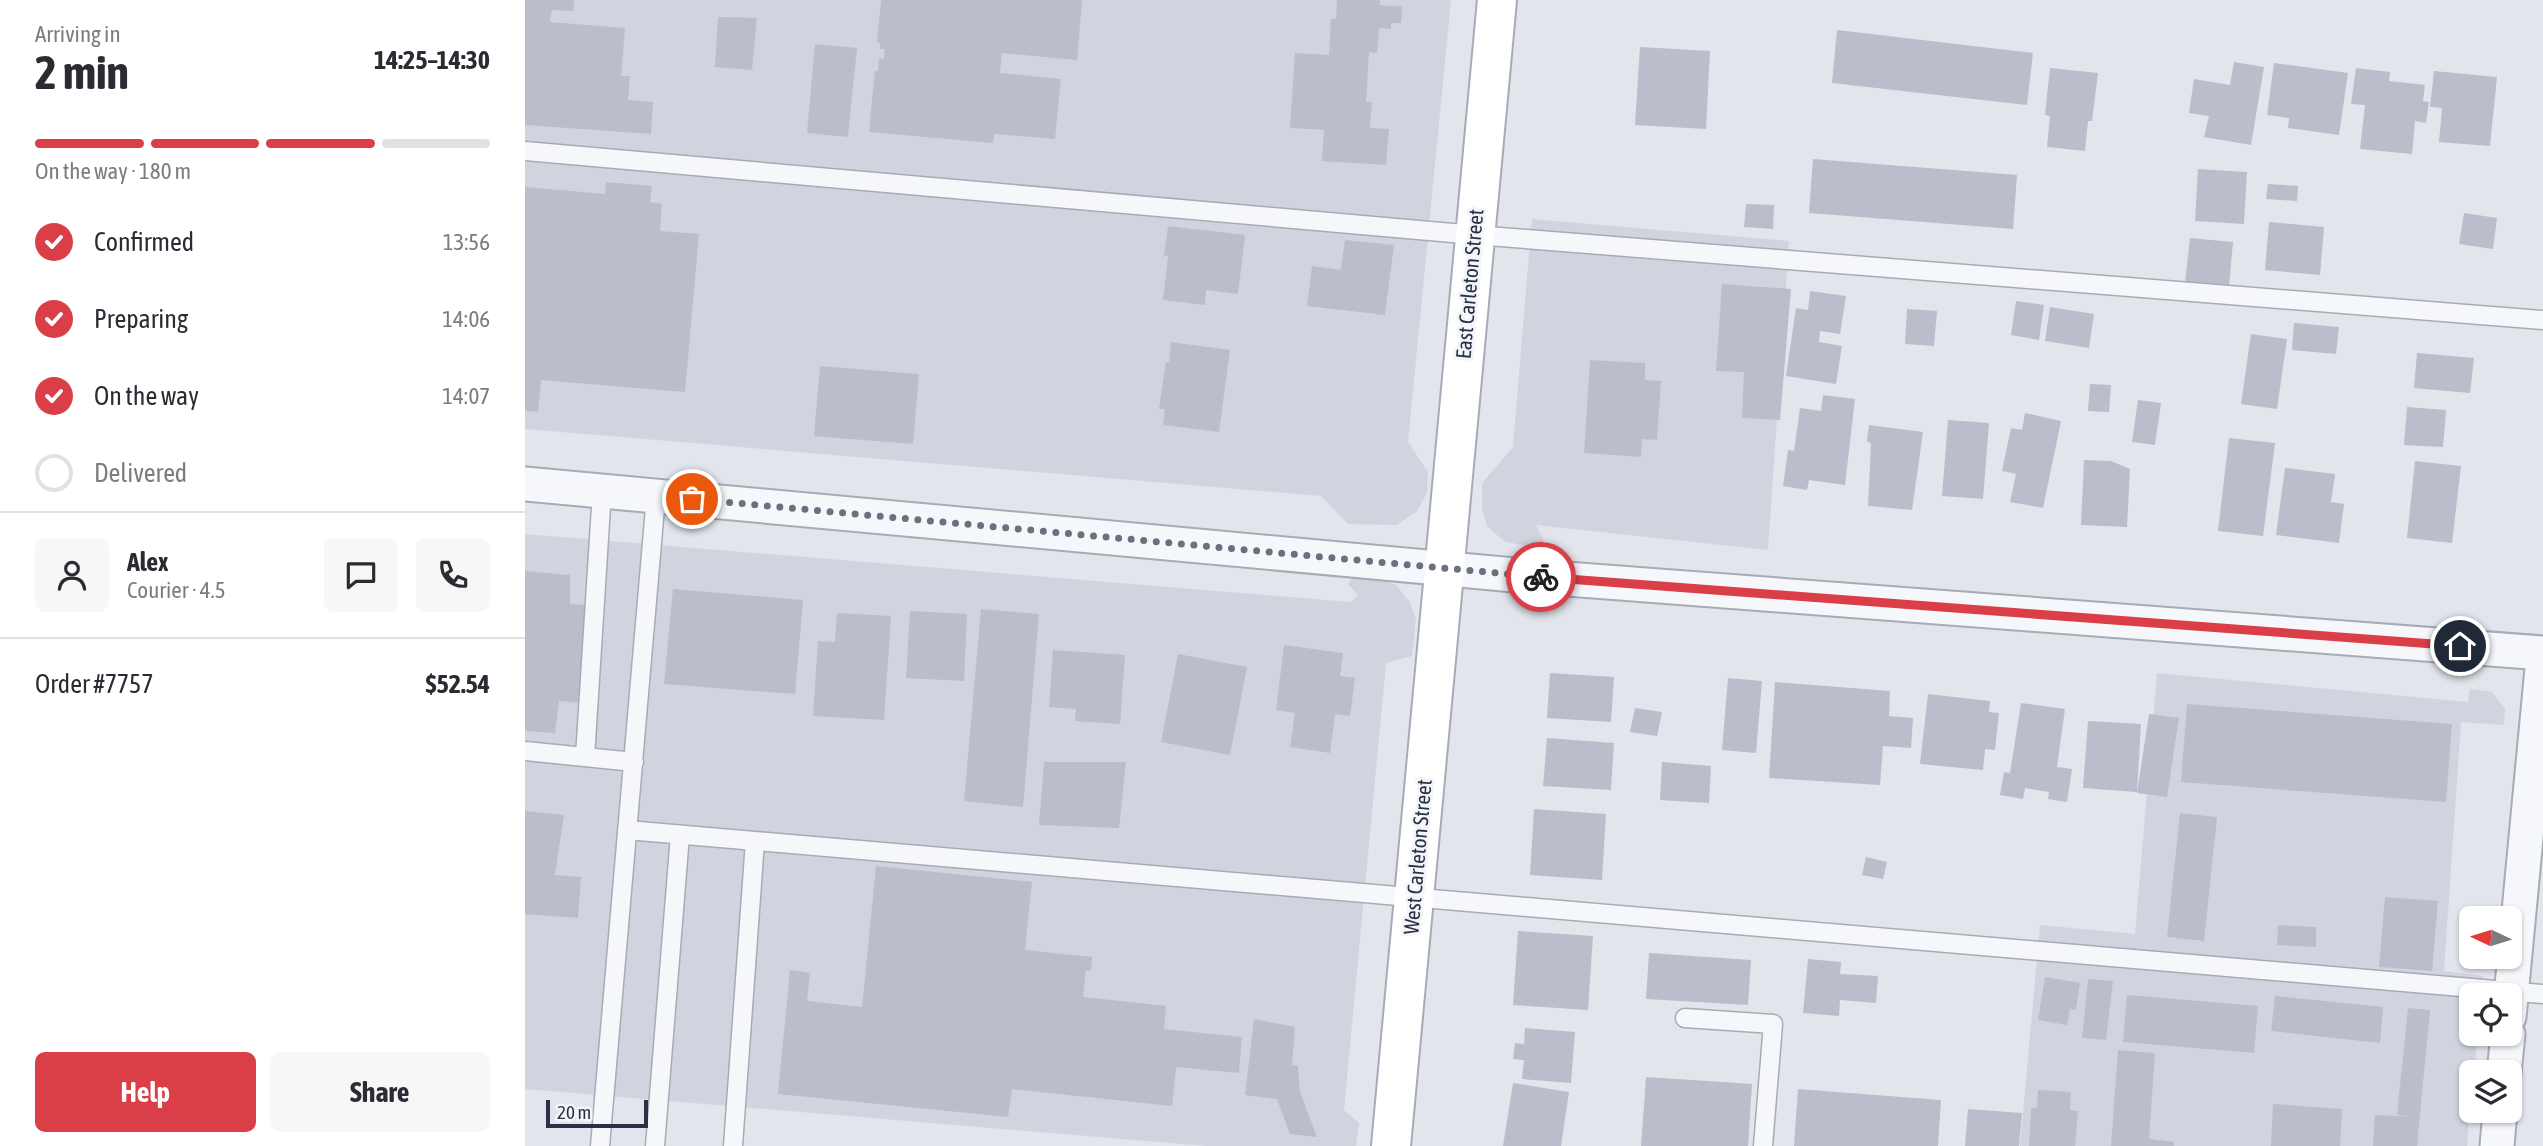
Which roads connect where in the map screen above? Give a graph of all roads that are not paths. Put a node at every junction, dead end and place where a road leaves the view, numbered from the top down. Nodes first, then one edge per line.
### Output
1 (1497, 0) edge
2 (525, 151) edge
3 (1475, 235) junction
4 (2543, 320) edge
5 (525, 484) edge
6 (603, 491) junction
7 (656, 496) junction
8 (1444, 568) junction
9 (2543, 653) edge
10 (2543, 659) edge
11 (525, 751) edge
12 (585, 757) junction
13 (635, 762) junction
14 (627, 830) junction
15 (680, 835) junction
16 (755, 841) junction
17 (1414, 898) junction
18 (2522, 985) edge
19 (2459, 995) edge
20 (1685, 1018) dead end
21 (2499, 1123) edge
22 (600, 1146) edge
23 (655, 1146) edge
24 (733, 1146) edge
25 (1391, 1146) edge
26 (1763, 1146) edge
27 (2497, 1146) edge

1 - 3 street, East Carleton Street
2 - 3 lane
3 - 4 lane
3 - 8 street, East Carleton Street
5 - 6 street
6 - 7 street
6 - 12 lane
7 - 8 street
7 - 13 lane
8 - 9 street
8 - 17 street, West Carleton Street
10 - 18 street
11 - 12 lane
12 - 13 lane
13 - 14 lane
14 - 15 lane
14 - 22 lane
15 - 16 lane
15 - 23 lane
16 - 17 lane
16 - 24 lane
17 - 19 lane
17 - 25 street, West Carleton Street
20 - 26 lane
21 - 27 street

